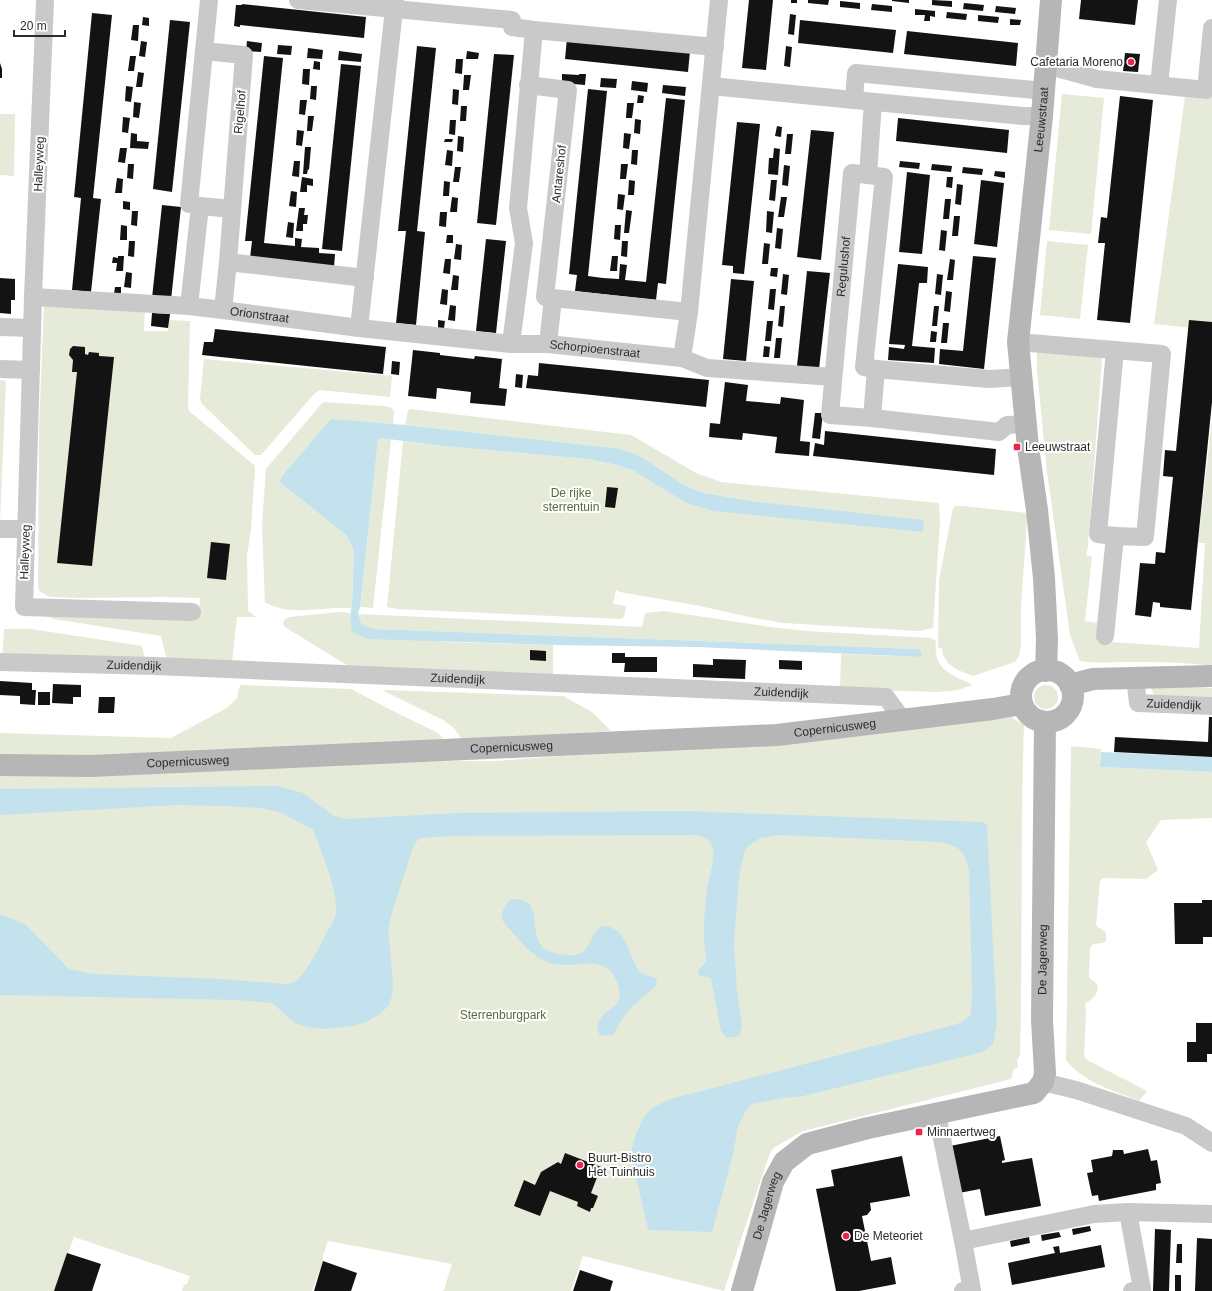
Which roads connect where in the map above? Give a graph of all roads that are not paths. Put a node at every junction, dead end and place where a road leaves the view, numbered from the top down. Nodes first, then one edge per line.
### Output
1 (45, 0) edge
2 (209, 0) edge
3 (298, 0) edge
4 (719, 0) edge
5 (1051, 0) edge
6 (1168, 0) edge
7 (394, 4) edge
8 (1212, 28) edge
9 (534, 30) junction
10 (715, 47) junction
11 (204, 51) junction
12 (1046, 65) junction
13 (528, 85) junction
14 (1159, 85) junction
15 (711, 86) junction
16 (1044, 91) junction
17 (854, 100) junction
18 (873, 102) junction
19 (1042, 116) junction
20 (868, 175) junction
21 (200, 206) junction
22 (232, 209) junction
23 (228, 262) junction
24 (365, 278) junction
25 (517, 294) junction
26 (33, 297) junction
27 (549, 298) junction
28 (189, 306) junction
29 (223, 310) junction
30 (689, 312) junction
31 (0, 327) edge
32 (32, 328) junction
33 (359, 328) junction
34 (1018, 342) junction
35 (511, 344) junction
36 (548, 344) junction
37 (1115, 350) junction
38 (682, 358) junction
39 (0, 369) edge
40 (876, 369) junction
41 (31, 370) junction
42 (833, 377) junction
43 (1021, 377) junction
44 (872, 418) junction
45 (1026, 424) junction
46 (0, 529) edge
47 (26, 529) junction
48 (1115, 536) junction
49 (192, 612) dead end
50 (1105, 636) dead end
51 (0, 662) edge
52 (1046, 670) junction
53 (1212, 676) edge
54 (1135, 677) junction
55 (1070, 685) junction
56 (1022, 704) junction
57 (1212, 706) edge
58 (903, 720) junction
59 (1045, 722) junction
60 (0, 765) edge
61 (1043, 1082) junction
62 (937, 1114) junction
63 (1212, 1143) edge
64 (1128, 1212) junction
65 (1212, 1214) edge
66 (963, 1241) junction
67 (742, 1291) edge
68 (962, 1291) edge
69 (1132, 1291) edge

1 - 26 street, Halleyweg
2 - 11 street
3 - 7 street
4 - 10 street
5 - 12 street, Leeuwstraat
6 - 14 street
7 - 9 street
7 - 24 street
8 - 14 street
9 - 10 street
9 - 13 street
10 - 15 street
11 - 21 street
11 - 22 street, Rigelhof
12 - 14 street
12 - 16 street, Leeuwstraat
13 - 25 street
13 - 27 street, Antareshof
15 - 17 street
15 - 30 street
16 - 17 street
16 - 19 street, Leeuwstraat
17 - 18 street
18 - 19 street
18 - 20 street
19 - 34 street, Leeuwstraat
20 - 40 street, Regulushof
20 - 42 street, Regulushof
21 - 22 street
21 - 28 street
22 - 23 street, Rigelhof
23 - 24 street
23 - 29 street, Orionstraat
24 - 33 street
25 - 27 street
25 - 35 street
26 - 28 street
26 - 32 street, Halleyweg
27 - 30 street
27 - 36 street, Schorpioenstraat
28 - 29 street
29 - 33 street, Orionstraat
30 - 38 street
31 - 32 street
32 - 41 street, Halleyweg
33 - 35 street, Orionstraat
34 - 37 street
34 - 43 street, Leeuwstraat
35 - 36 street
36 - 38 street, Schorpioenstraat
37 - 48 street
37 - 48 street
38 - 42 street
39 - 41 street
40 - 43 street
40 - 44 street
41 - 47 street, Halleyweg
42 - 44 street, Regulushof
43 - 45 street, Leeuwstraat
44 - 45 street
45 - 52 street, Leeuwstraat
46 - 47 street
47 - 49 street, Halleyweg
48 - 50 street
51 - 58 street, Zuidendijk
52 - 55 street
52 - 56 street
53 - 54 street
54 - 55 street
54 - 57 street, Zuidendijk
55 - 59 street
56 - 58 street, Copernicusweg
56 - 59 street
58 - 60 street, Copernicusweg
59 - 61 street, De Jagerweg
61 - 62 street, De Jagerweg
61 - 63 street
62 - 66 street
62 - 67 street, De Jagerweg
64 - 65 street
64 - 66 street
64 - 69 street
66 - 68 street

